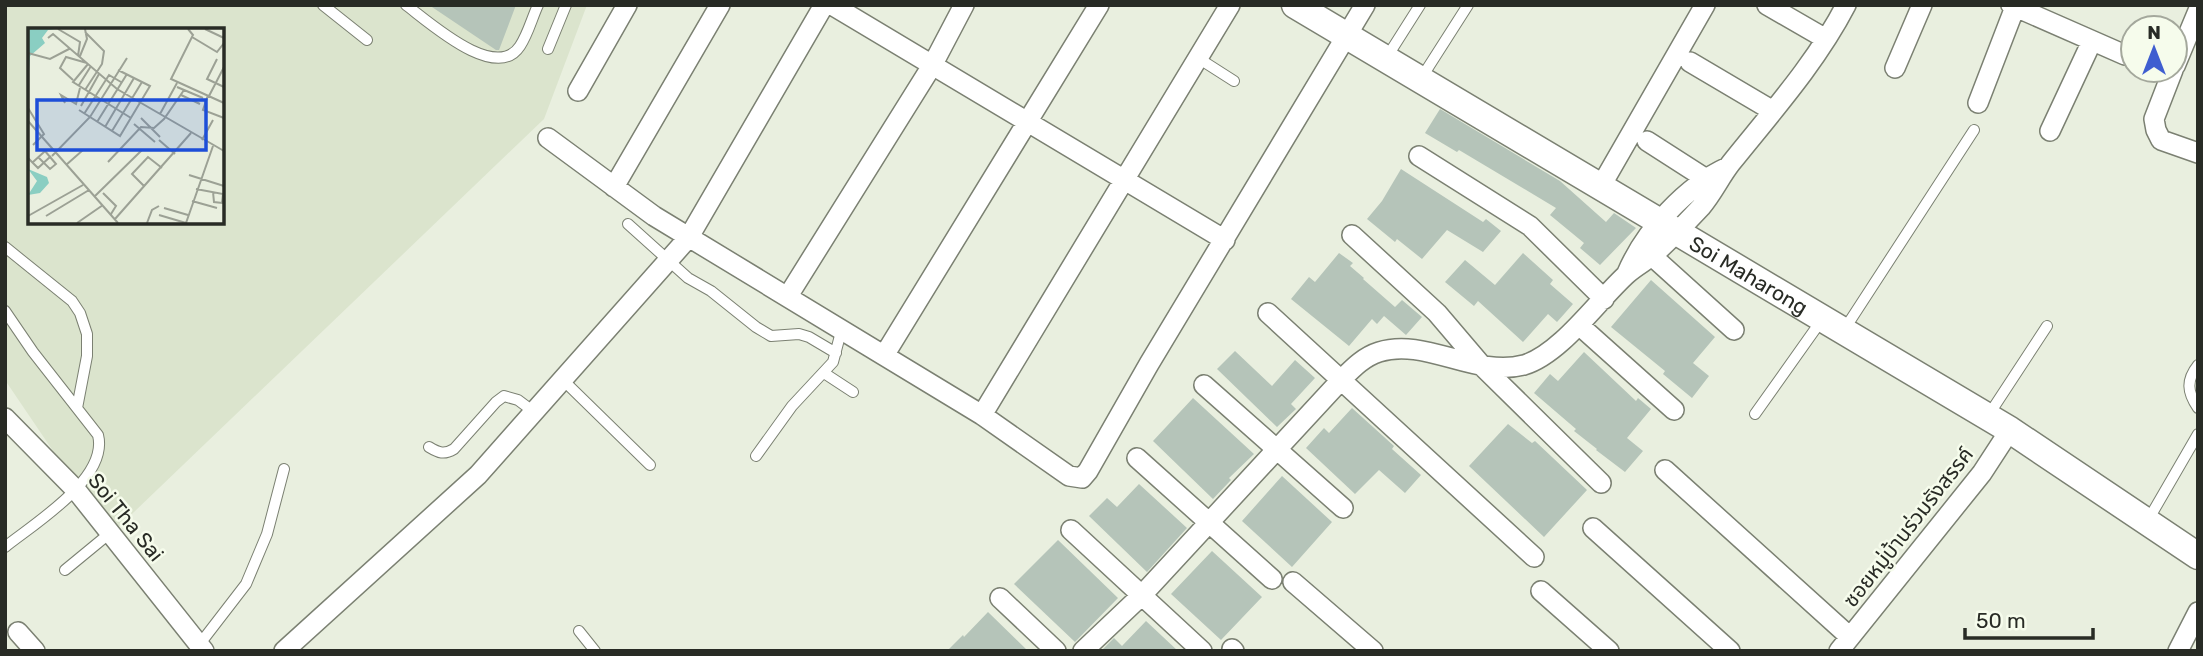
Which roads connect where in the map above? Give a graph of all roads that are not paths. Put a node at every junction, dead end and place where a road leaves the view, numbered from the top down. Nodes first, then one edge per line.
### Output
1 (323, 5) edge
2 (406, 5) edge
3 (538, 5) edge
4 (566, 5) edge
5 (627, 5) edge
6 (720, 5) edge
7 (824, 5) edge
8 (832, 5) edge
9 (964, 5) edge
10 (1099, 5) edge
11 (1230, 5) edge
12 (1295, 5) edge
13 (1365, 5) edge
14 (1420, 5) edge
15 (1468, 5) edge
16 (1705, 5) edge
17 (1767, 5) edge
18 (1846, 5) edge
19 (1922, 5) edge
20 (2013, 6) edge
21 (2198, 11) edge
22 (2189, 32) edge
23 (1346, 37) junction
24 (1826, 39) junction
25 (367, 40) dead end
26 (2092, 41) junction
27 (548, 49) dead end
28 (2119, 52) edge
29 (1198, 58) junction
30 (1385, 60) junction
31 (1690, 62) dead end
32 (933, 64) junction
33 (1895, 68) dead end
34 (1234, 81) dead end
35 (1419, 81) junction
36 (2168, 84) edge
37 (578, 91) dead end
38 (1978, 103) dead end
39 (1773, 111) junction
40 (1029, 122) junction
41 (1974, 130) dead end
42 (2050, 131) dead end
43 (548, 138) dead end
44 (1647, 141) dead end
45 (2198, 153) edge
46 (1419, 156) dead end
47 (1125, 180) junction
48 (1712, 182) junction
49 (616, 185) junction
50 (1601, 186) junction
51 (628, 224) dead end
52 (1670, 226) junction
53 (691, 235) junction
54 (1352, 235) dead end
55 (1225, 240) junction
56 (5, 247) edge
57 (1652, 256) junction
58 (669, 261) junction
59 (1627, 274) junction
60 (788, 296) junction
61 (1604, 299) junction
62 (5, 312) edge
63 (1268, 313) dead end
64 (1834, 324) junction
65 (1579, 325) junction
66 (2047, 326) dead end
67 (842, 328) junction
68 (1734, 330) dead end
69 (836, 353) junction
70 (885, 354) junction
71 (2198, 365) edge
72 (1483, 367) junction
73 (824, 373) junction
74 (563, 380) junction
75 (1340, 380) junction
76 (1204, 385) dead end
77 (853, 392) dead end
78 (77, 408) junction
79 (2198, 408) edge
80 (1674, 410) dead end
81 (534, 412) junction
82 (982, 415) junction
83 (1755, 415) dead end
84 (5, 418) edge
85 (1999, 423) junction
86 (2198, 434) edge
87 (429, 447) dead end
88 (1279, 450) junction
89 (756, 456) dead end
90 (1137, 458) dead end
91 (650, 466) dead end
92 (284, 469) dead end
93 (1665, 470) dead end
94 (1601, 483) dead end
95 (76, 490) junction
96 (1343, 508) dead end
97 (1210, 523) junction
98 (2147, 523) junction
99 (1593, 528) dead end
100 (1071, 530) dead end
101 (110, 533) junction
102 (5, 547) edge
103 (2198, 556) edge
104 (1534, 557) dead end
105 (65, 570) dead end
106 (1272, 579) dead end
107 (1293, 582) dead end
108 (1541, 591) dead end
109 (1142, 595) junction
110 (1000, 598) dead end
111 (2198, 612) edge
112 (579, 631) dead end
113 (18, 632) dead end
114 (1844, 644) edge
115 (201, 648) edge
116 (35, 651) edge
117 (284, 651) edge
118 (596, 651) edge
119 (1056, 651) edge
120 (1083, 651) edge
121 (1202, 651) edge
122 (1373, 651) edge
123 (1609, 651) edge
124 (1730, 651) edge
125 (2178, 651) edge

1 - 25 lane
2 - 3 lane
4 - 27 lane
5 - 37 street
6 - 49 street
7 - 53 street
8 - 32 street
9 - 32 street
10 - 40 street
11 - 29 street
12 - 23 street, Soi Maharong
13 - 23 street
14 - 30 lane
15 - 35 lane
16 - 50 street
17 - 24 street
18 - 24 street
19 - 33 street
20 - 26 street
20 - 38 street
21 - 22 street
23 - 30 street, Soi Maharong
23 - 55 street
24 - 39 street
26 - 28 street
26 - 42 street
29 - 34 lane
29 - 47 street
30 - 35 street, Soi Maharong
31 - 39 street
32 - 40 street
32 - 60 street
35 - 50 street, Soi Maharong
36 - 45 street
39 - 48 street
40 - 47 street
40 - 70 street
41 - 64 lane
43 - 49 street
44 - 48 street
46 - 61 street
47 - 55 street
47 - 82 street
48 - 52 street
49 - 53 street
50 - 52 street, Soi Maharong
51 - 58 lane
52 - 57 street
52 - 59 street
52 - 64 street, Soi Maharong
53 - 58 street
53 - 60 street
54 - 72 street
55 - 82 street
56 - 78 lane
57 - 59 street
57 - 68 street
58 - 69 lane
58 - 74 street
59 - 61 street
60 - 67 street
61 - 65 street
62 - 78 lane
63 - 75 street
64 - 83 lane
64 - 85 street, Soi Maharong
65 - 72 street
65 - 80 street
66 - 85 lane
67 - 69 lane
67 - 70 street
69 - 73 lane
70 - 82 street
71 - 79 lane
72 - 75 street
72 - 94 street
73 - 77 lane
73 - 89 lane
74 - 81 street
74 - 91 lane
75 - 88 street
75 - 104 street
76 - 88 street
78 - 95 lane
81 - 87 lane
81 - 117 street
84 - 95 street, Soi Tha Sai
85 - 98 street, Soi Maharong
85 - 114 street, ซอยหมู่บ้านร่วมรังสรรค์
86 - 98 lane
88 - 96 street
88 - 97 street
90 - 97 street
92 - 115 lane
93 - 114 street
95 - 101 street, Soi Tha Sai
95 - 102 lane
97 - 106 street
97 - 109 street
98 - 103 street, Soi Maharong
99 - 124 street
100 - 109 street
101 - 105 lane
101 - 115 street, Soi Tha Sai
107 - 122 street
108 - 123 street
109 - 120 street
109 - 121 street
110 - 119 street
111 - 125 street
112 - 118 lane
113 - 116 street

